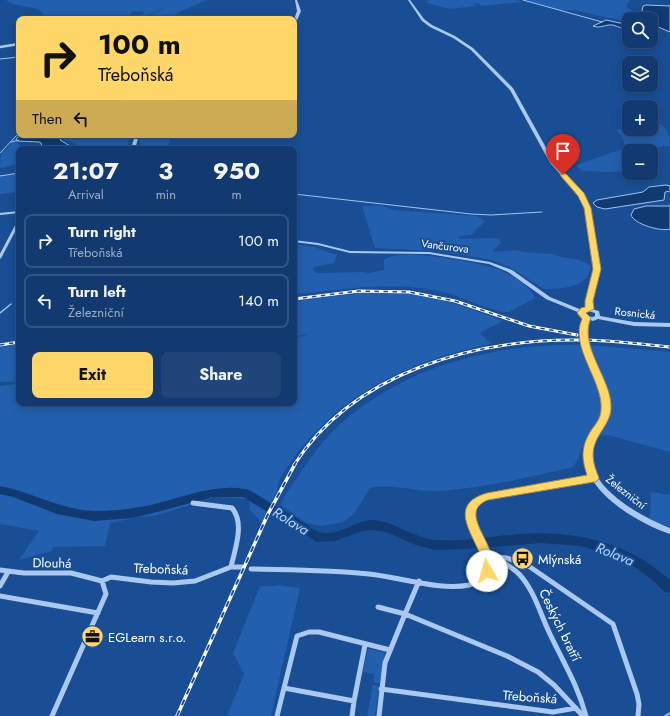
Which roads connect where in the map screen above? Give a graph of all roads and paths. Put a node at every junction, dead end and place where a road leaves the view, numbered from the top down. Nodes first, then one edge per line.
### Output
1 (296, 0) edge
2 (409, 0) edge
3 (297, 16) edge
4 (16, 45) edge
5 (0, 47) edge
6 (16, 212) edge
7 (0, 214) edge
8 (16, 228) edge
9 (297, 241) edge
10 (0, 258) edge
11 (589, 309) junction
12 (582, 312) junction
13 (598, 317) junction
14 (586, 318) junction
15 (670, 326) edge
16 (594, 478) junction
17 (193, 503) dead end
18 (670, 531) edge
19 (486, 556) junction
20 (494, 556) junction
21 (231, 566) junction
22 (242, 567) dead end
23 (251, 569) dead end
24 (0, 570) edge
25 (8, 572) junction
26 (102, 581) junction
27 (419, 581) junction
28 (0, 586) edge
29 (0, 596) edge
30 (378, 607) dead end
31 (98, 613) junction
32 (405, 614) junction
33 (365, 645) junction
34 (390, 650) junction
35 (284, 688) junction
36 (382, 689) junction
37 (354, 701) junction
38 (576, 708) junction
39 (52, 716) edge
40 (277, 716) edge
41 (352, 716) edge
42 (379, 716) edge
43 (585, 716) edge
44 (638, 716) edge

1 - 3 street
2 - 11 street
4 - 5 street
6 - 7 street
8 - 10 street
9 - 12 street, Vančurova
11 - 12 street
11 - 13 street
12 - 14 street
13 - 14 street
13 - 15 street, Rosnická
14 - 16 street, Železniční
16 - 18 street, Železniční
16 - 19 street
17 - 21 street
19 - 20 street
19 - 27 street
20 - 43 street, Českých bratří
20 - 44 street
21 - 22 street, Třeboňská
21 - 26 street, Třeboňská
23 - 27 street
24 - 25 street, Dlouhá
25 - 26 street, Dlouhá
25 - 28 street
26 - 31 street
27 - 32 street
29 - 31 street
30 - 32 street, Třeboňská
31 - 39 street
32 - 34 street
32 - 38 street, Třeboňská
33 - 34 street
33 - 35 street
33 - 37 street
34 - 36 street
35 - 37 street
35 - 40 street
36 - 38 street, Třeboňská
36 - 42 street
37 - 41 street
38 - 43 street, Českých bratří

